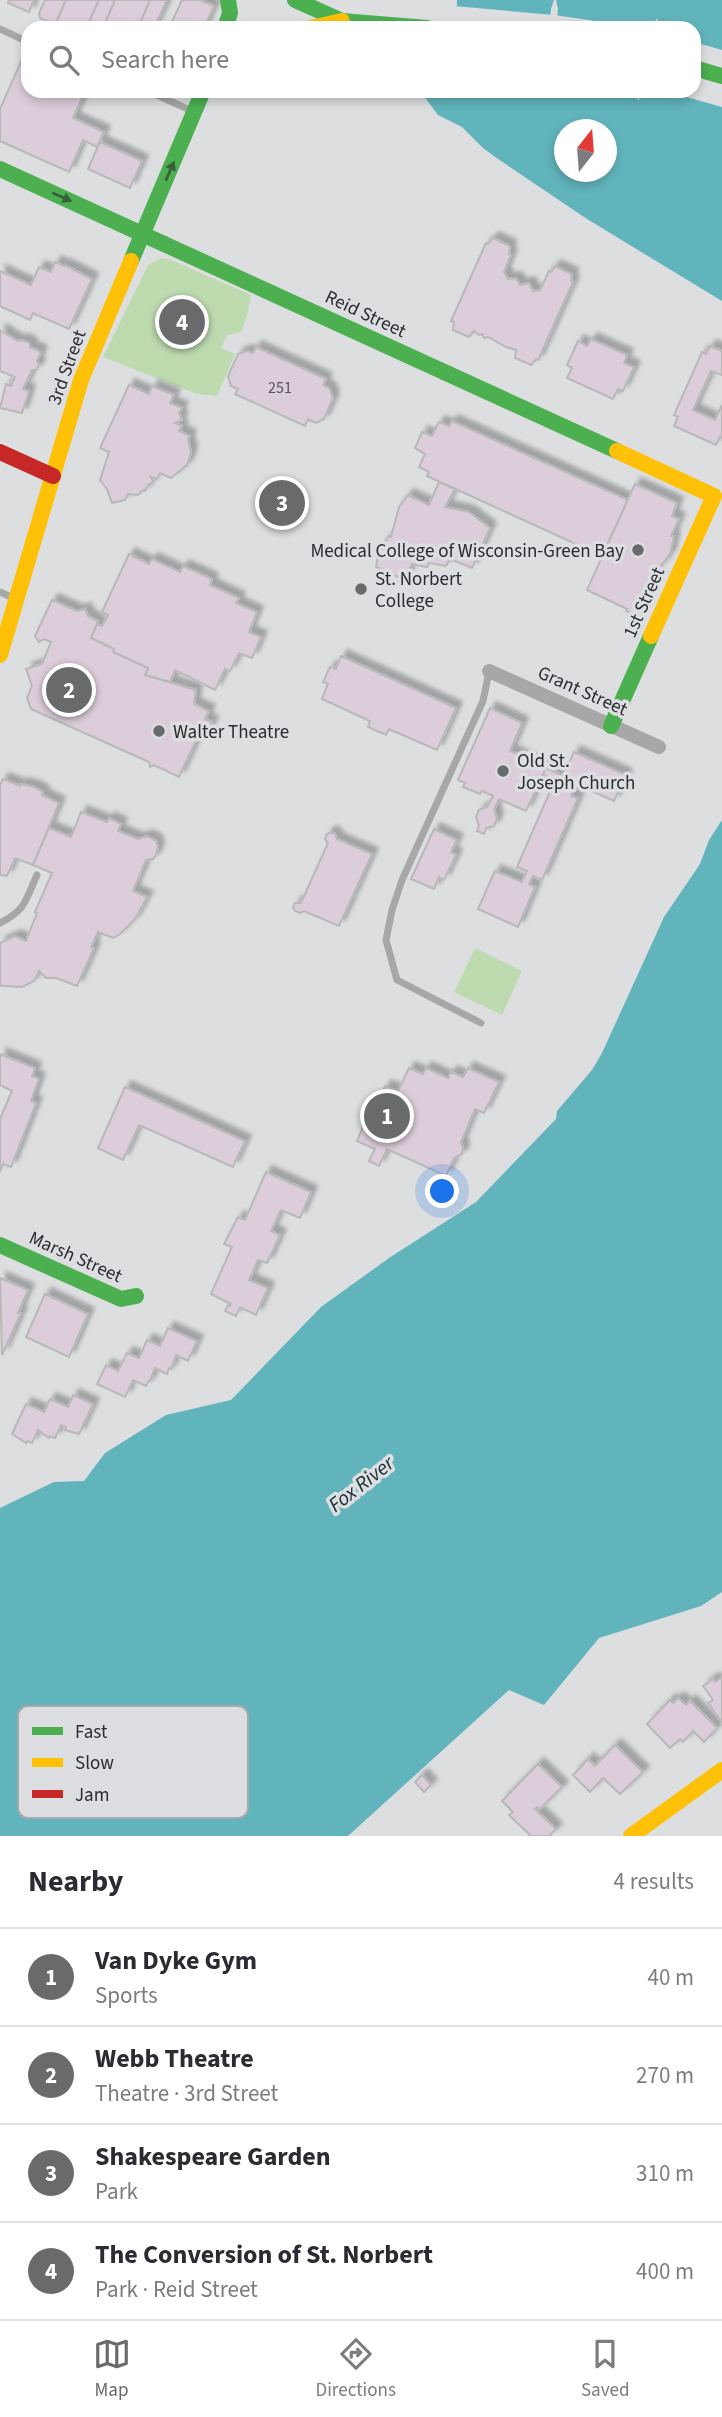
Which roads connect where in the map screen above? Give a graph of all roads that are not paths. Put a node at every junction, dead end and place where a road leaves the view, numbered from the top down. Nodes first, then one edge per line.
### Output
1 (228, 0) edge
2 (295, 0) edge
3 (227, 21) edge
4 (342, 21) edge
5 (0, 29) edge
6 (21, 39) edge
7 (701, 70) edge
8 (722, 76) edge
9 (202, 99) edge
10 (0, 169) edge
11 (143, 233) junction
12 (0, 452) edge
13 (53, 476) junction
14 (714, 496) joint
15 (0, 592) edge
16 (18, 600) junction
17 (0, 655) edge
18 (489, 671) joint
19 (611, 726) junction
20 (659, 747) dead end
21 (37, 875) dead end
22 (0, 923) edge
23 (481, 1023) dead end
24 (0, 1245) edge
25 (136, 1296) dead end
26 (722, 1770) edge
27 (631, 1836) edge

1 - 3 street
2 - 4 street
5 - 6 lane
7 - 8 street
11 -> 9 street, 3rd Street
10 -> 11 street, Reid Street
11 - 13 street, 3rd Street
11 - 14 street, Reid Street
12 - 13 street
13 - 16 street, 3rd Street
14 - 19 street, 1st Street
15 - 16 lane
16 - 17 street, 3rd Street
18 - 19 street, Grant Street
18 - 23 lane
19 - 20 street, Grant Street
21 - 22 lane
24 - 25 street, Marsh Street
26 - 27 street

